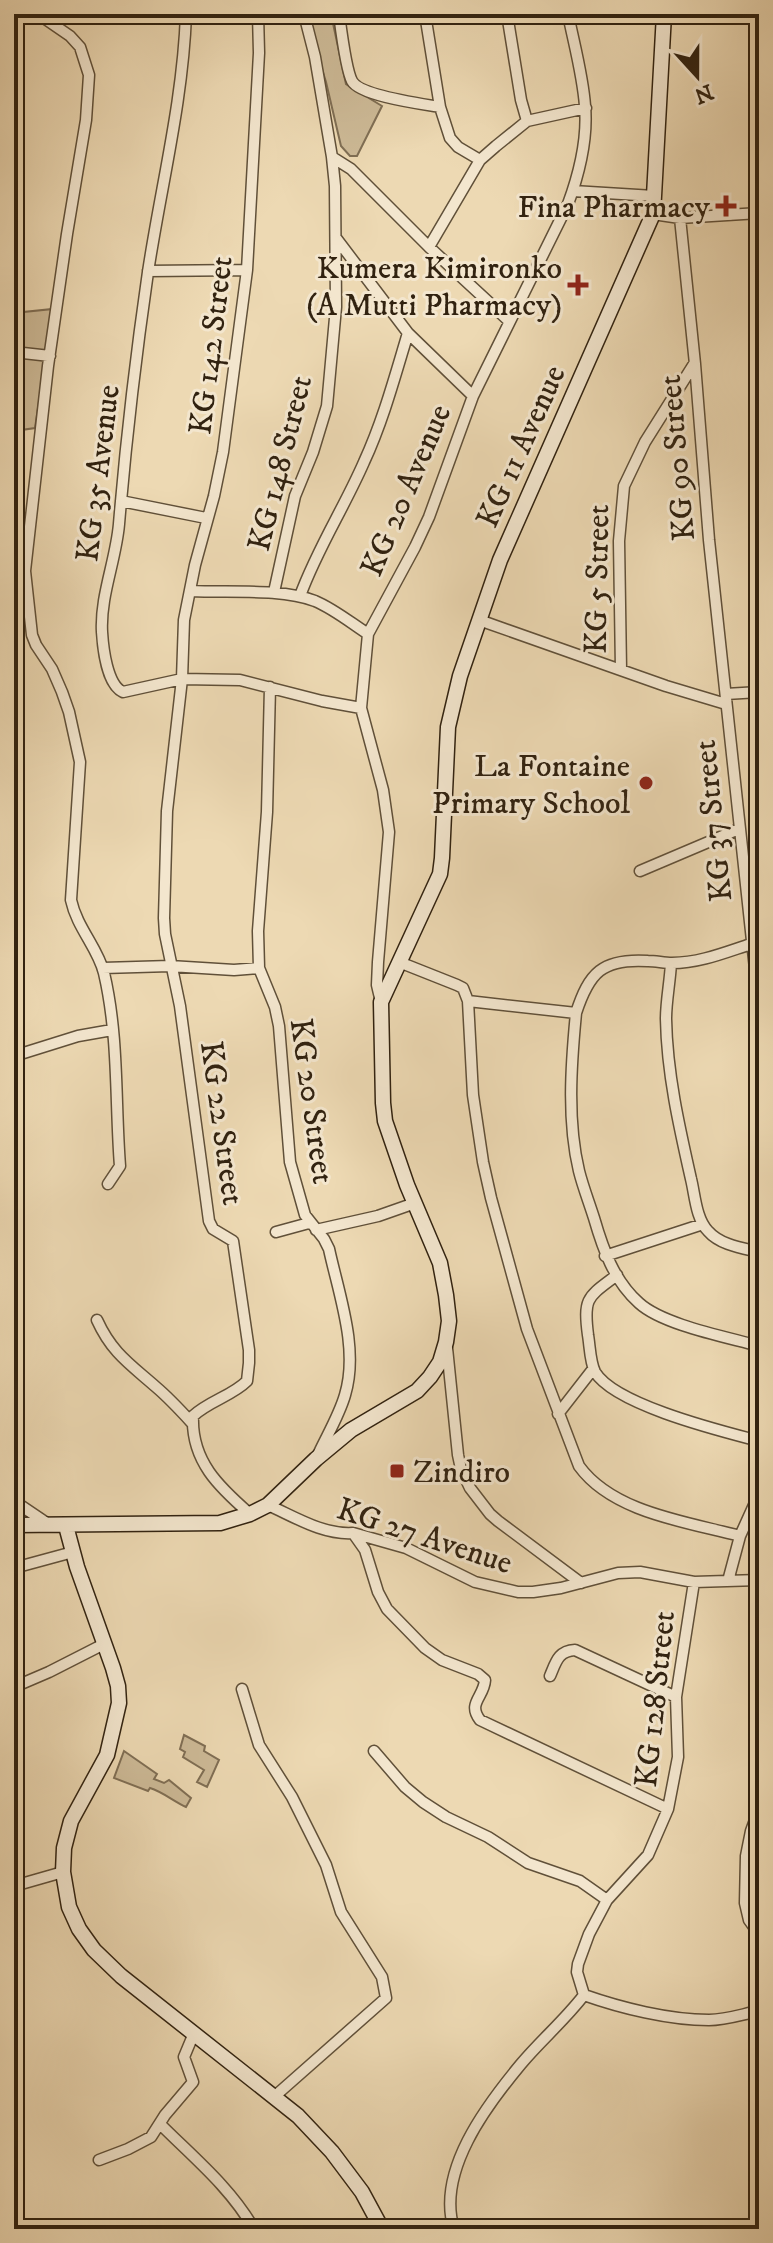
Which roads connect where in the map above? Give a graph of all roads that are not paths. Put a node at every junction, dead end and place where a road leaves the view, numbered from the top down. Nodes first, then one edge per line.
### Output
1 (38, 14) edge
2 (175, 14) edge
3 (258, 14) edge
4 (304, 14) edge
5 (339, 14) edge
6 (425, 14) edge
7 (507, 14) edge
8 (568, 14) edge
9 (664, 14) edge
10 (186, 18) edge
11 (440, 107) junction
12 (586, 108) junction
13 (527, 121) junction
14 (332, 157) junction
15 (480, 160) junction
16 (573, 191) junction
17 (654, 196) junction
18 (759, 213) edge
19 (653, 214) junction
20 (680, 218) junction
21 (335, 237) junction
22 (429, 247) junction
23 (247, 270) junction
24 (148, 271) junction
25 (509, 321) junction
26 (408, 333) junction
27 (14, 352) edge
28 (50, 356) junction
29 (695, 364) junction
30 (473, 396) junction
31 (121, 501) junction
32 (206, 518) junction
33 (191, 591) junction
34 (274, 592) junction
35 (300, 596) junction
36 (479, 620) junction
37 (368, 634) junction
38 (621, 670) junction
39 (182, 679) junction
40 (270, 687) junction
41 (759, 692) edge
42 (726, 699) junction
43 (361, 708) junction
44 (739, 829) junction
45 (640, 871) dead end
46 (751, 944) junction
47 (399, 962) junction
48 (671, 963) junction
49 (170, 966) junction
50 (103, 968) junction
51 (259, 968) junction
52 (758, 988) edge
53 (468, 1001) junction
54 (381, 1002) junction
55 (759, 1006) edge
56 (576, 1013) junction
57 (112, 1030) junction
58 (14, 1056) edge
59 (108, 1184) dead end
60 (415, 1203) junction
61 (703, 1224) junction
62 (312, 1226) junction
63 (276, 1232) dead end
64 (759, 1252) edge
65 (605, 1256) junction
66 (617, 1275) junction
67 (97, 1320) dead end
68 (446, 1342) junction
69 (759, 1346) edge
70 (593, 1369) junction
71 (558, 1414) junction
72 (192, 1423) junction
73 (759, 1441) edge
74 (316, 1459) junction
75 (759, 1494) edge
76 (14, 1501) edge
77 (268, 1505) junction
78 (250, 1514) junction
79 (14, 1525) edge
80 (58, 1526) junction
81 (353, 1533) junction
82 (740, 1536) junction
83 (73, 1552) junction
84 (14, 1568) edge
85 (759, 1580) edge
86 (728, 1581) junction
87 (694, 1582) junction
88 (581, 1583) junction
89 (104, 1644) junction
90 (550, 1676) dead end
91 (14, 1687) edge
92 (242, 1689) dead end
93 (676, 1697) junction
94 (374, 1751) dead end
95 (668, 1809) junction
96 (759, 1809) edge
97 (63, 1872) junction
98 (14, 1886) edge
99 (607, 1900) junction
100 (759, 1934) edge
101 (584, 1995) junction
102 (759, 2011) edge
103 (194, 2033) junction
104 (275, 2096) junction
105 (160, 2124) junction
106 (99, 2160) dead end
107 (254, 2229) edge
108 (382, 2229) edge
109 (454, 2229) edge

1 - 28 street
2 - 10 street
3 - 23 street, KG 142 Street
4 - 14 street, KG 148 Street
5 - 11 street
6 - 11 street
7 - 13 street
8 - 12 street, KG 20 Avenue
9 - 17 main road, KG 11 Avenue
10 - 24 street, KG 35 Avenue
11 - 15 street
12 - 13 street
12 - 16 street, KG 20 Avenue
13 - 15 street
14 - 21 street, KG 148 Street
14 - 22 street
15 - 22 street
16 - 17 street
16 - 25 street, KG 20 Avenue
17 - 19 main road, KG 11 Avenue
18 - 20 street
19 - 20 street
19 - 36 main road, KG 11 Avenue
20 - 29 street, KG 90 Street
21 - 26 street
21 - 34 street, KG 148 Street
22 - 25 street
23 - 24 street
23 - 32 street, KG 142 Street
24 - 31 street, KG 35 Avenue
25 - 30 street, KG 20 Avenue
26 - 30 street
26 - 35 street
27 - 28 street
28 - 50 street
29 - 38 street, KG 5 Street
29 - 42 street, KG 90 Street
30 - 37 street, KG 20 Avenue
31 - 32 street
31 - 39 street, KG 35 Avenue
32 - 33 street, KG 142 Street
33 - 34 street
33 - 39 street, KG 142 Street
34 - 35 street
35 - 37 street
36 - 38 street, KG 5 Street
36 - 47 main road, KG 11 Avenue
37 - 43 street, KG 20 Avenue
38 - 42 street, KG 5 Street
39 - 40 street, KG 35 Avenue
39 - 49 street, KG 22 Street
40 - 43 street, KG 35 Avenue
40 - 51 street, KG 20 Street
41 - 42 street, KG 5 Street
42 - 44 street, KG 37 Street
43 - 54 street, KG 20 Avenue
44 - 45 street
44 - 46 street, KG 37 Street
46 - 48 street
46 - 52 street, KG 37 Street
47 - 53 street
47 - 54 main road, KG 11 Avenue
48 - 56 street
48 - 61 street
49 - 50 street
49 - 51 street
49 - 72 street, KG 22 Street
50 - 57 street
51 - 62 street, KG 20 Street
52 - 55 street, KG 37 Street
53 - 56 street
53 - 71 street
54 - 60 main road
56 - 65 street
57 - 58 street
57 - 59 street
60 - 62 street
60 - 68 main road
61 - 64 street
61 - 65 street
62 - 63 street
62 - 74 street, KG 20 Street
65 - 66 street
66 - 69 street
66 - 70 street
67 - 72 street
68 - 74 main road
68 - 88 street
70 - 71 street
70 - 73 street
71 - 82 street
72 - 78 street
74 - 77 main road
75 - 82 street
76 - 80 street
77 - 78 main road
77 - 81 street, KG 27 Avenue
78 - 80 main road
79 - 80 main road
80 - 83 main road
81 - 88 street, KG 27 Avenue
81 - 95 street
82 - 86 street
83 - 84 street
83 - 89 main road
85 - 86 street, KG 27 Avenue
86 - 87 street, KG 27 Avenue
87 - 88 street, KG 27 Avenue
87 - 93 street, KG 128 Street
89 - 91 street
89 - 97 main road
90 - 93 street
92 - 104 street
93 - 95 street, KG 128 Street
94 - 99 street
95 - 99 street, KG 128 Street
96 - 100 street
97 - 98 street
97 - 103 main road
99 - 101 street, KG 128 Street
101 - 102 street
101 - 109 street
103 - 104 main road
103 - 105 street
104 - 108 main road
105 - 106 street
105 - 107 street

